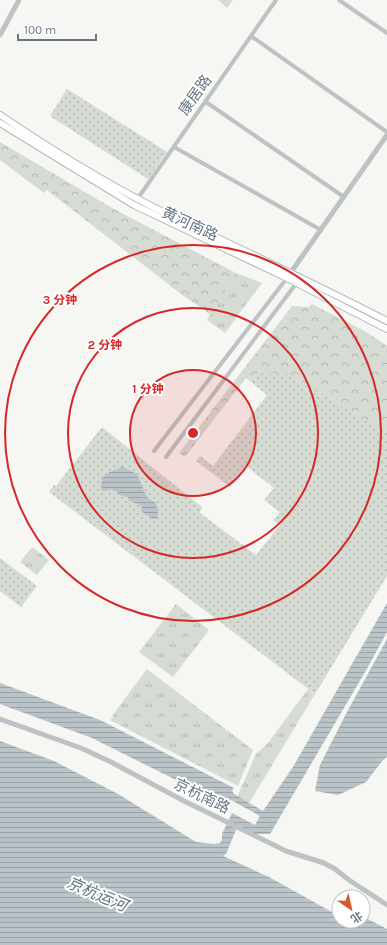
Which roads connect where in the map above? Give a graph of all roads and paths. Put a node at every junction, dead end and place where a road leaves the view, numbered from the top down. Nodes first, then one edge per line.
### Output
1 (19, 0) edge
2 (276, 0) edge
3 (339, 0) edge
4 (387, 33) edge
5 (0, 35) edge
6 (251, 36) junction
7 (206, 102) junction
8 (0, 115) edge
9 (0, 123) edge
10 (387, 132) edge
11 (387, 135) edge
12 (174, 147) junction
13 (344, 197) junction
14 (138, 198) junction
15 (134, 205) junction
16 (321, 230) junction
17 (291, 272) junction
18 (300, 277) junction
19 (287, 278) junction
20 (296, 283) junction
21 (387, 321) edge
22 (387, 329) edge
23 (154, 451) dead end
24 (166, 457) dead end
25 (0, 719) edge
26 (387, 905) edge

1 - 5 street
2 - 6 street, 康居路
3 - 4 street
6 - 7 street, 康居路
6 - 10 street
7 - 12 street, 康居路
7 - 13 street
8 - 14 main road, 黄河南路
9 - 15 main road, 黄河南路
11 - 13 street
12 - 14 street, 康居路
12 - 16 street
13 - 16 street
14 - 15 street, 康居路
14 - 17 main road, 黄河南路
15 - 19 main road, 黄河南路
16 - 17 street
17 - 18 main road, 黄河南路
17 - 19 street
18 - 20 street
18 - 21 main road, 黄河南路
19 - 20 main road, 黄河南路
19 - 23 street
20 - 22 main road, 黄河南路
20 - 24 street
25 - 26 street, 京杭南路

